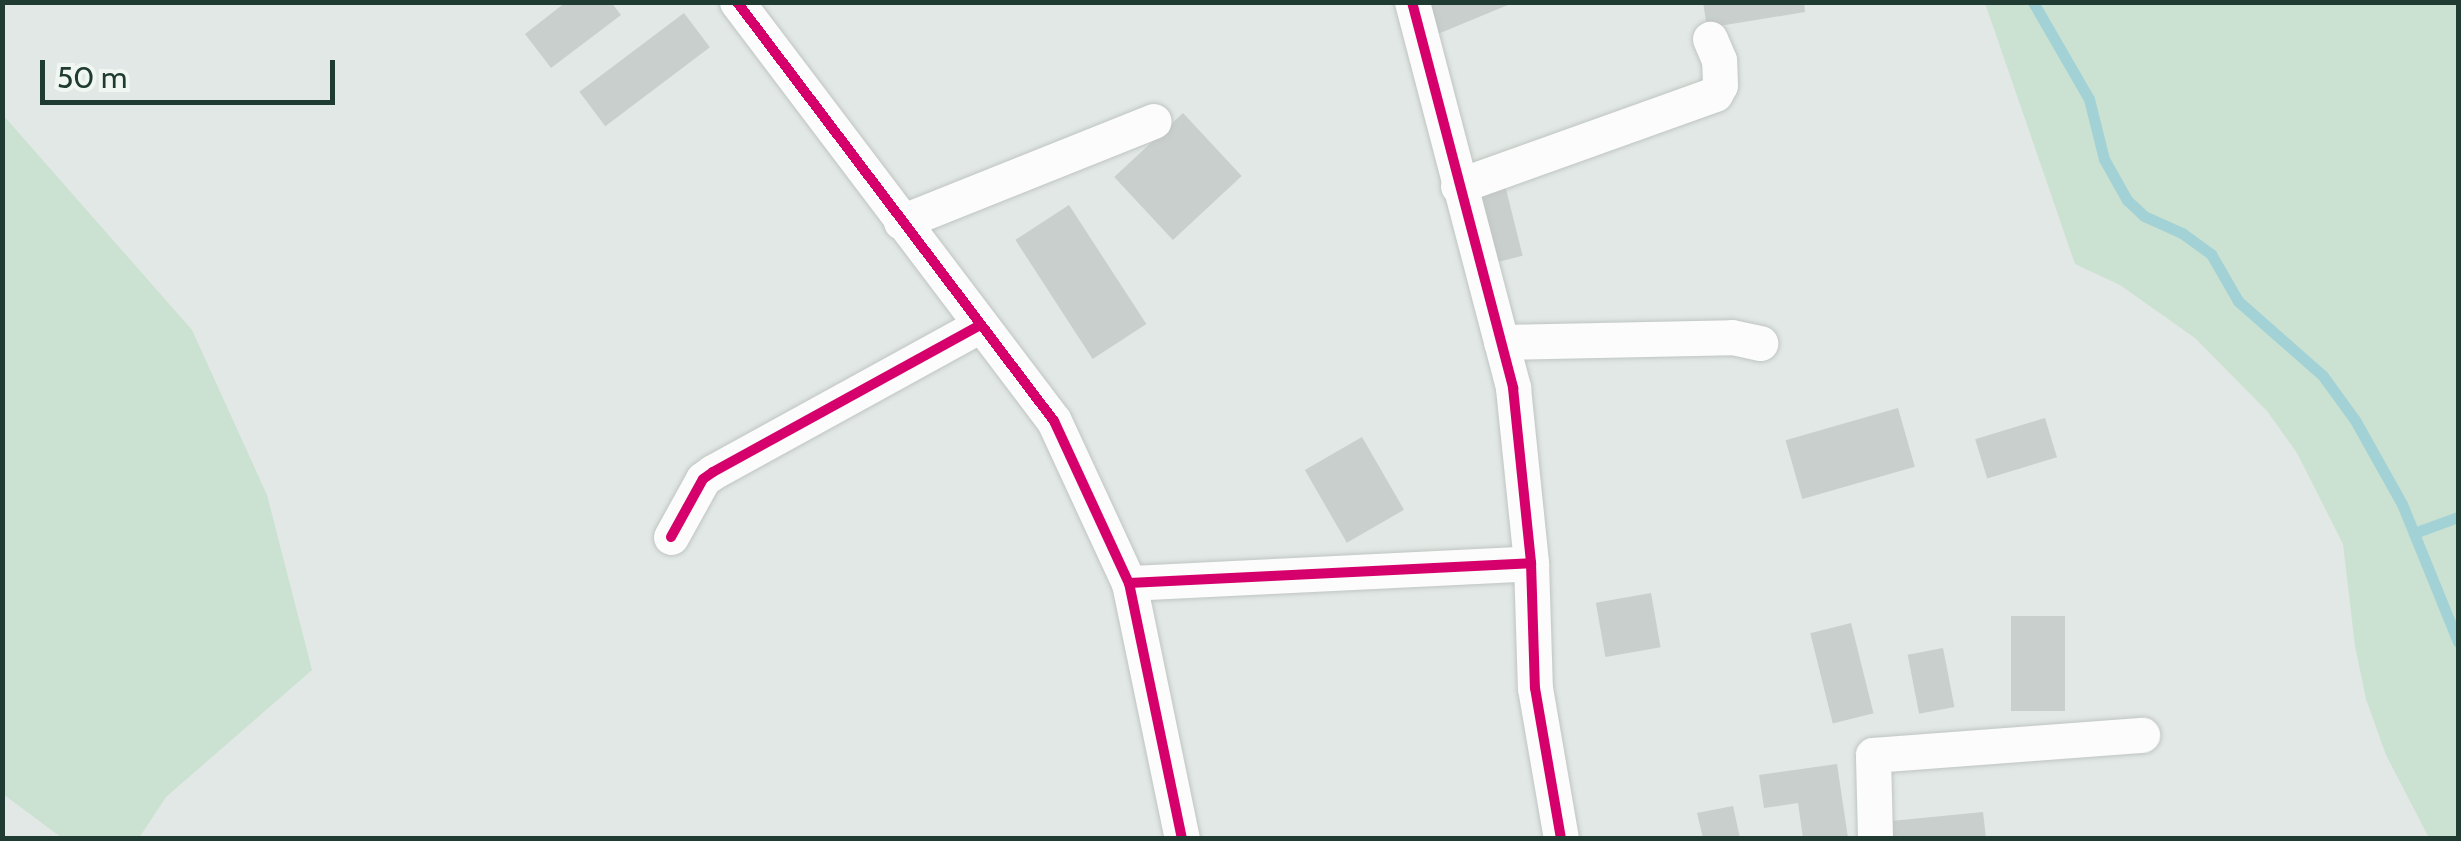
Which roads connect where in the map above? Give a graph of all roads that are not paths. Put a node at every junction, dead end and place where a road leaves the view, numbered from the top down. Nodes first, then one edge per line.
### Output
1 (737, 2) edge
2 (1412, 2) edge
3 (1710, 39) dead end
4 (1154, 120) dead end
5 (1458, 186) junction
6 (901, 222) junction
7 (980, 325) junction
8 (1501, 342) junction
9 (1760, 343) dead end
10 (671, 538) dead end
11 (1531, 563) junction
12 (1129, 583) junction
13 (2142, 735) dead end
14 (1182, 838) edge
15 (1561, 838) edge
16 (1875, 838) edge

1 - 6 street
2 - 5 street
3 - 5 street
4 - 6 street
5 - 8 street
6 - 7 street
7 - 10 street
7 - 12 street
8 - 9 street
8 - 11 street
11 - 12 street
11 - 15 street
12 - 14 street
13 - 16 street

